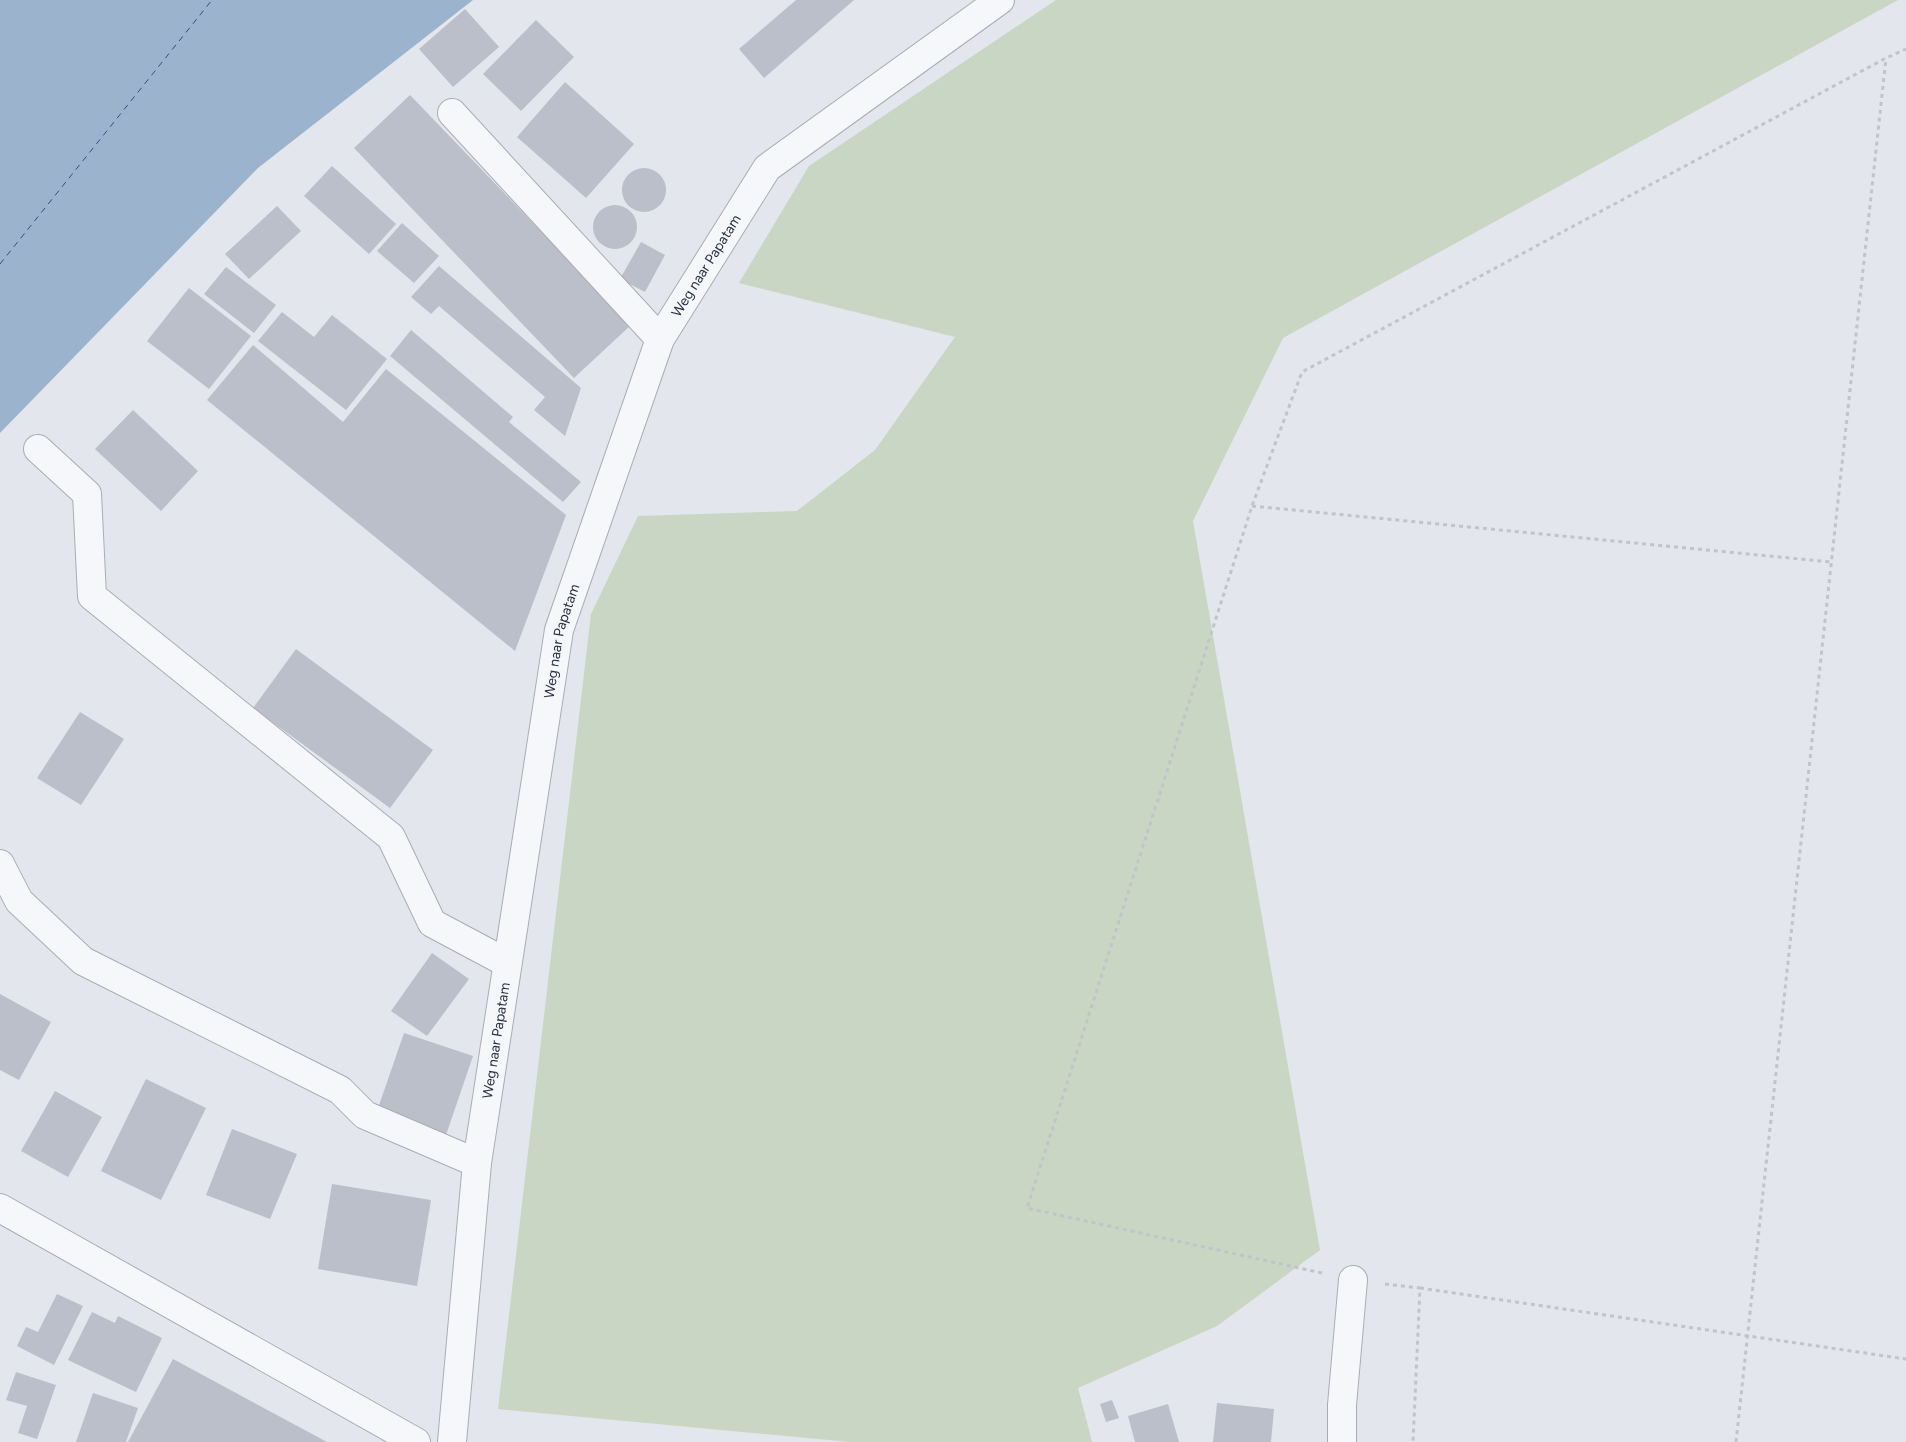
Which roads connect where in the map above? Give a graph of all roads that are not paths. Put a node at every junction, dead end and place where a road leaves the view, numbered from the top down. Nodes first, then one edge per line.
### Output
1 (1000, 0) edge
2 (452, 113) dead end
3 (660, 339) junction
4 (38, 449) dead end
5 (0, 864) edge
6 (507, 964) junction
7 (477, 1164) junction
8 (0, 1208) edge
9 (1353, 1280) road end
10 (416, 1442) edge
11 (452, 1442) edge
12 (1342, 1442) edge

1 - 3 street, Weg naar Papatam
2 - 3 street
3 - 6 street, Weg naar Papatam
4 - 6 street
5 - 7 street
6 - 7 street, Weg naar Papatam
7 - 11 street, Weg naar Papatam
8 - 10 street
9 - 12 street

